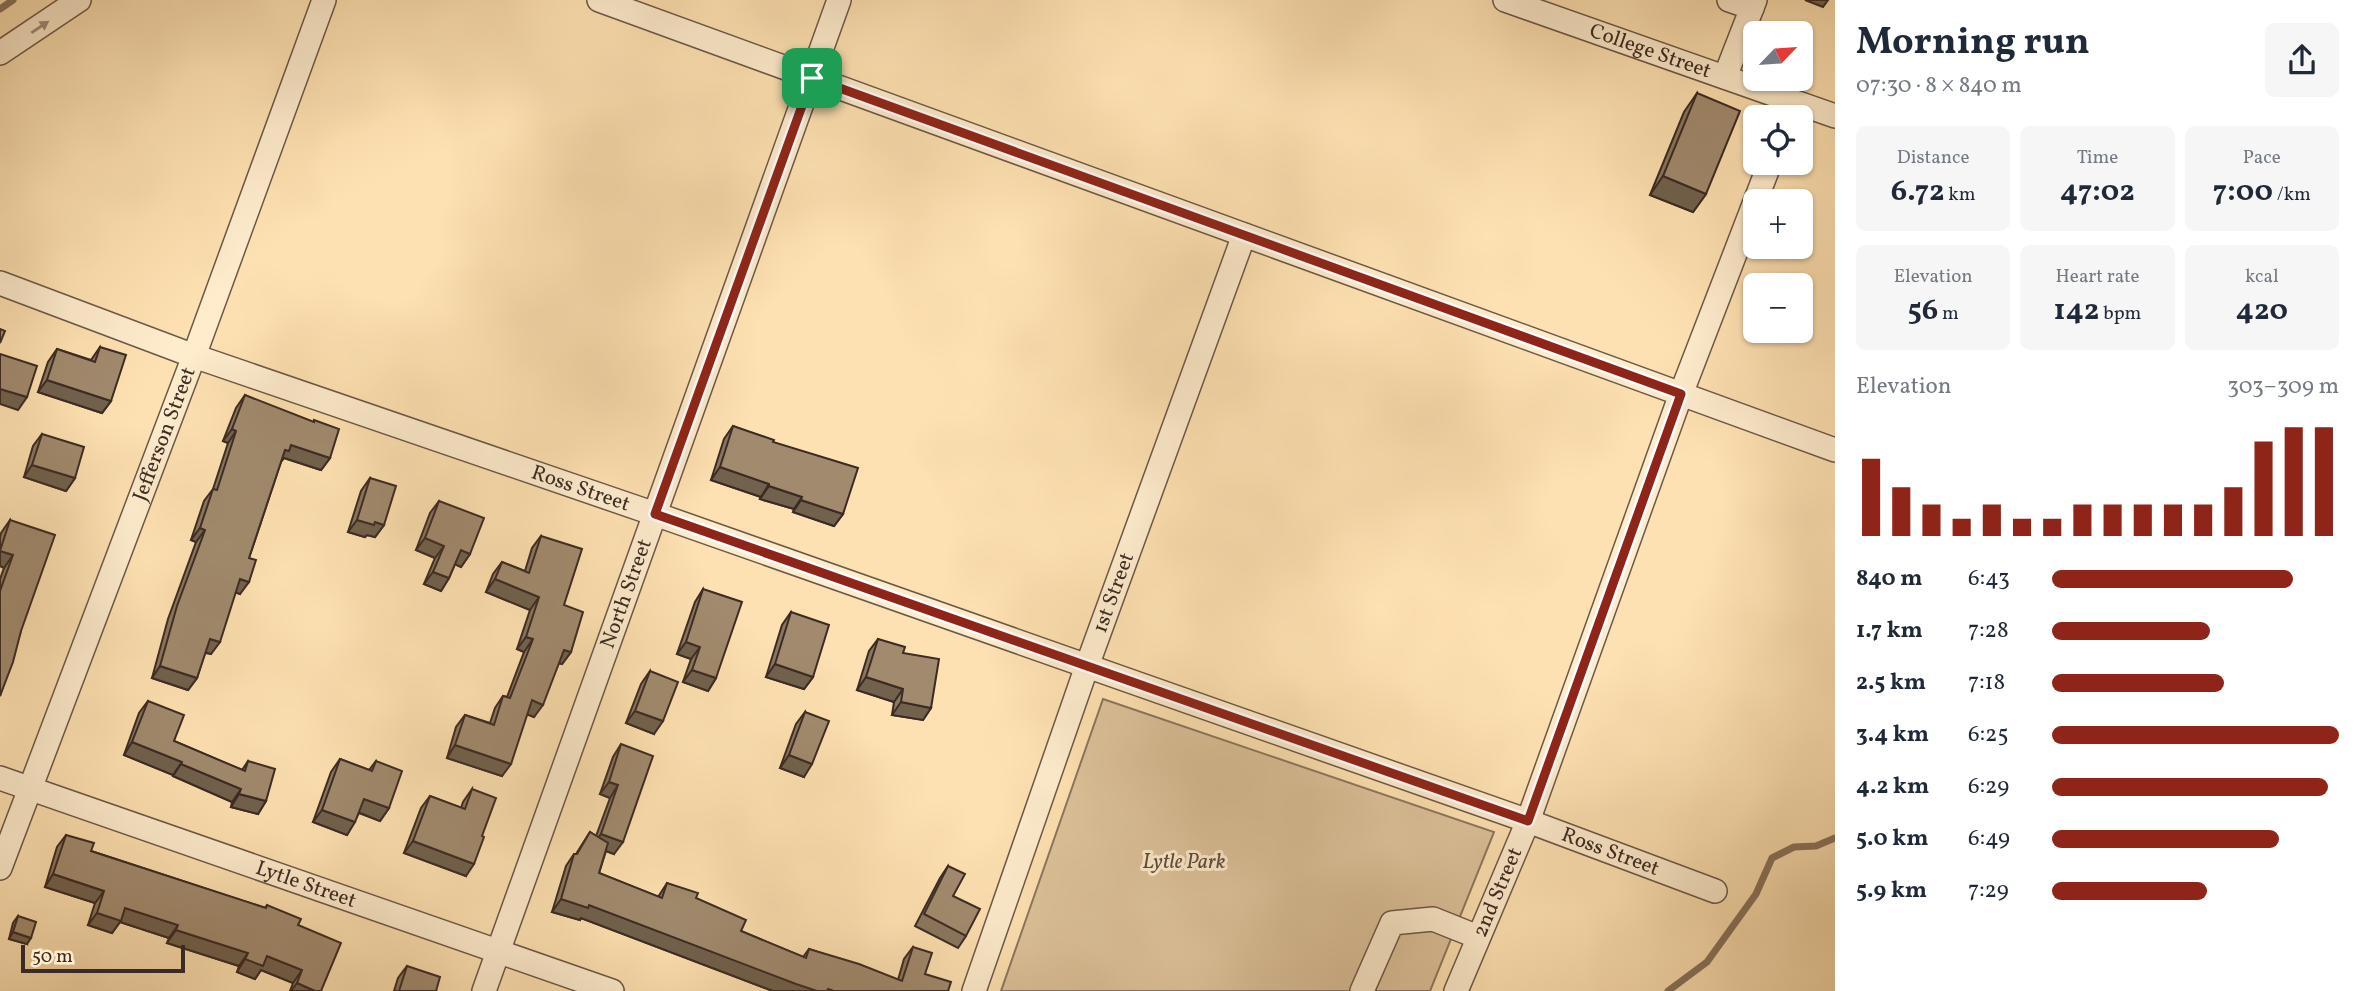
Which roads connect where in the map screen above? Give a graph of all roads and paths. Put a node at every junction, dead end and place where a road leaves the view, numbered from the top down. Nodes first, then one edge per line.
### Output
1 (79, 0) edge
2 (324, 0) edge
3 (599, 0) edge
4 (839, 0) edge
5 (1505, 0) edge
6 (1729, 0) edge
7 (1754, 4) edge
8 (0, 54) edge
9 (1725, 77) junction
10 (812, 78) junction
11 (1783, 105) edge
12 (1813, 112) edge
13 (1835, 116) edge
14 (1765, 175) edge
15 (1244, 235) junction
16 (0, 283) edge
17 (194, 356) junction
18 (1681, 394) junction
19 (1835, 450) edge
20 (655, 514) junction
21 (1087, 666) junction
22 (0, 778) edge
23 (29, 788) junction
24 (1528, 821) junction
25 (0, 868) edge
26 (1715, 891) dead end
27 (1478, 937) junction
28 (498, 951) junction
29 (484, 991) edge
30 (612, 991) edge
31 (974, 991) edge
32 (1362, 991) edge
33 (1456, 991) edge

8 -> 1 street
2 - 17 street, Jefferson Street
3 - 10 street
4 - 10 street, North Street
5 - 9 street, College Street
6 - 7 street
7 - 9 street
9 - 11 street, College Street
10 - 15 street
10 - 20 street, North Street
12 - 13 street, College Street
14 - 18 street, 2nd Street
15 - 18 street
15 - 21 street, 1st Street
16 - 17 street, Ross Street
17 - 20 street, Ross Street
17 - 23 street, Jefferson Street
18 - 19 street
18 - 24 street, 2nd Street
20 - 21 street, Ross Street
20 - 28 street, North Street
21 - 24 street, Ross Street
21 - 31 street, 1st Street
22 - 23 street, Lytle Street
23 - 25 street, Jefferson Street
23 - 28 street, Lytle Street
24 - 26 street, Ross Street
24 - 27 street, 2nd Street
27 - 32 street
27 - 33 street, 2nd Street
28 - 29 street, North Street
28 - 30 street, Lytle Street

